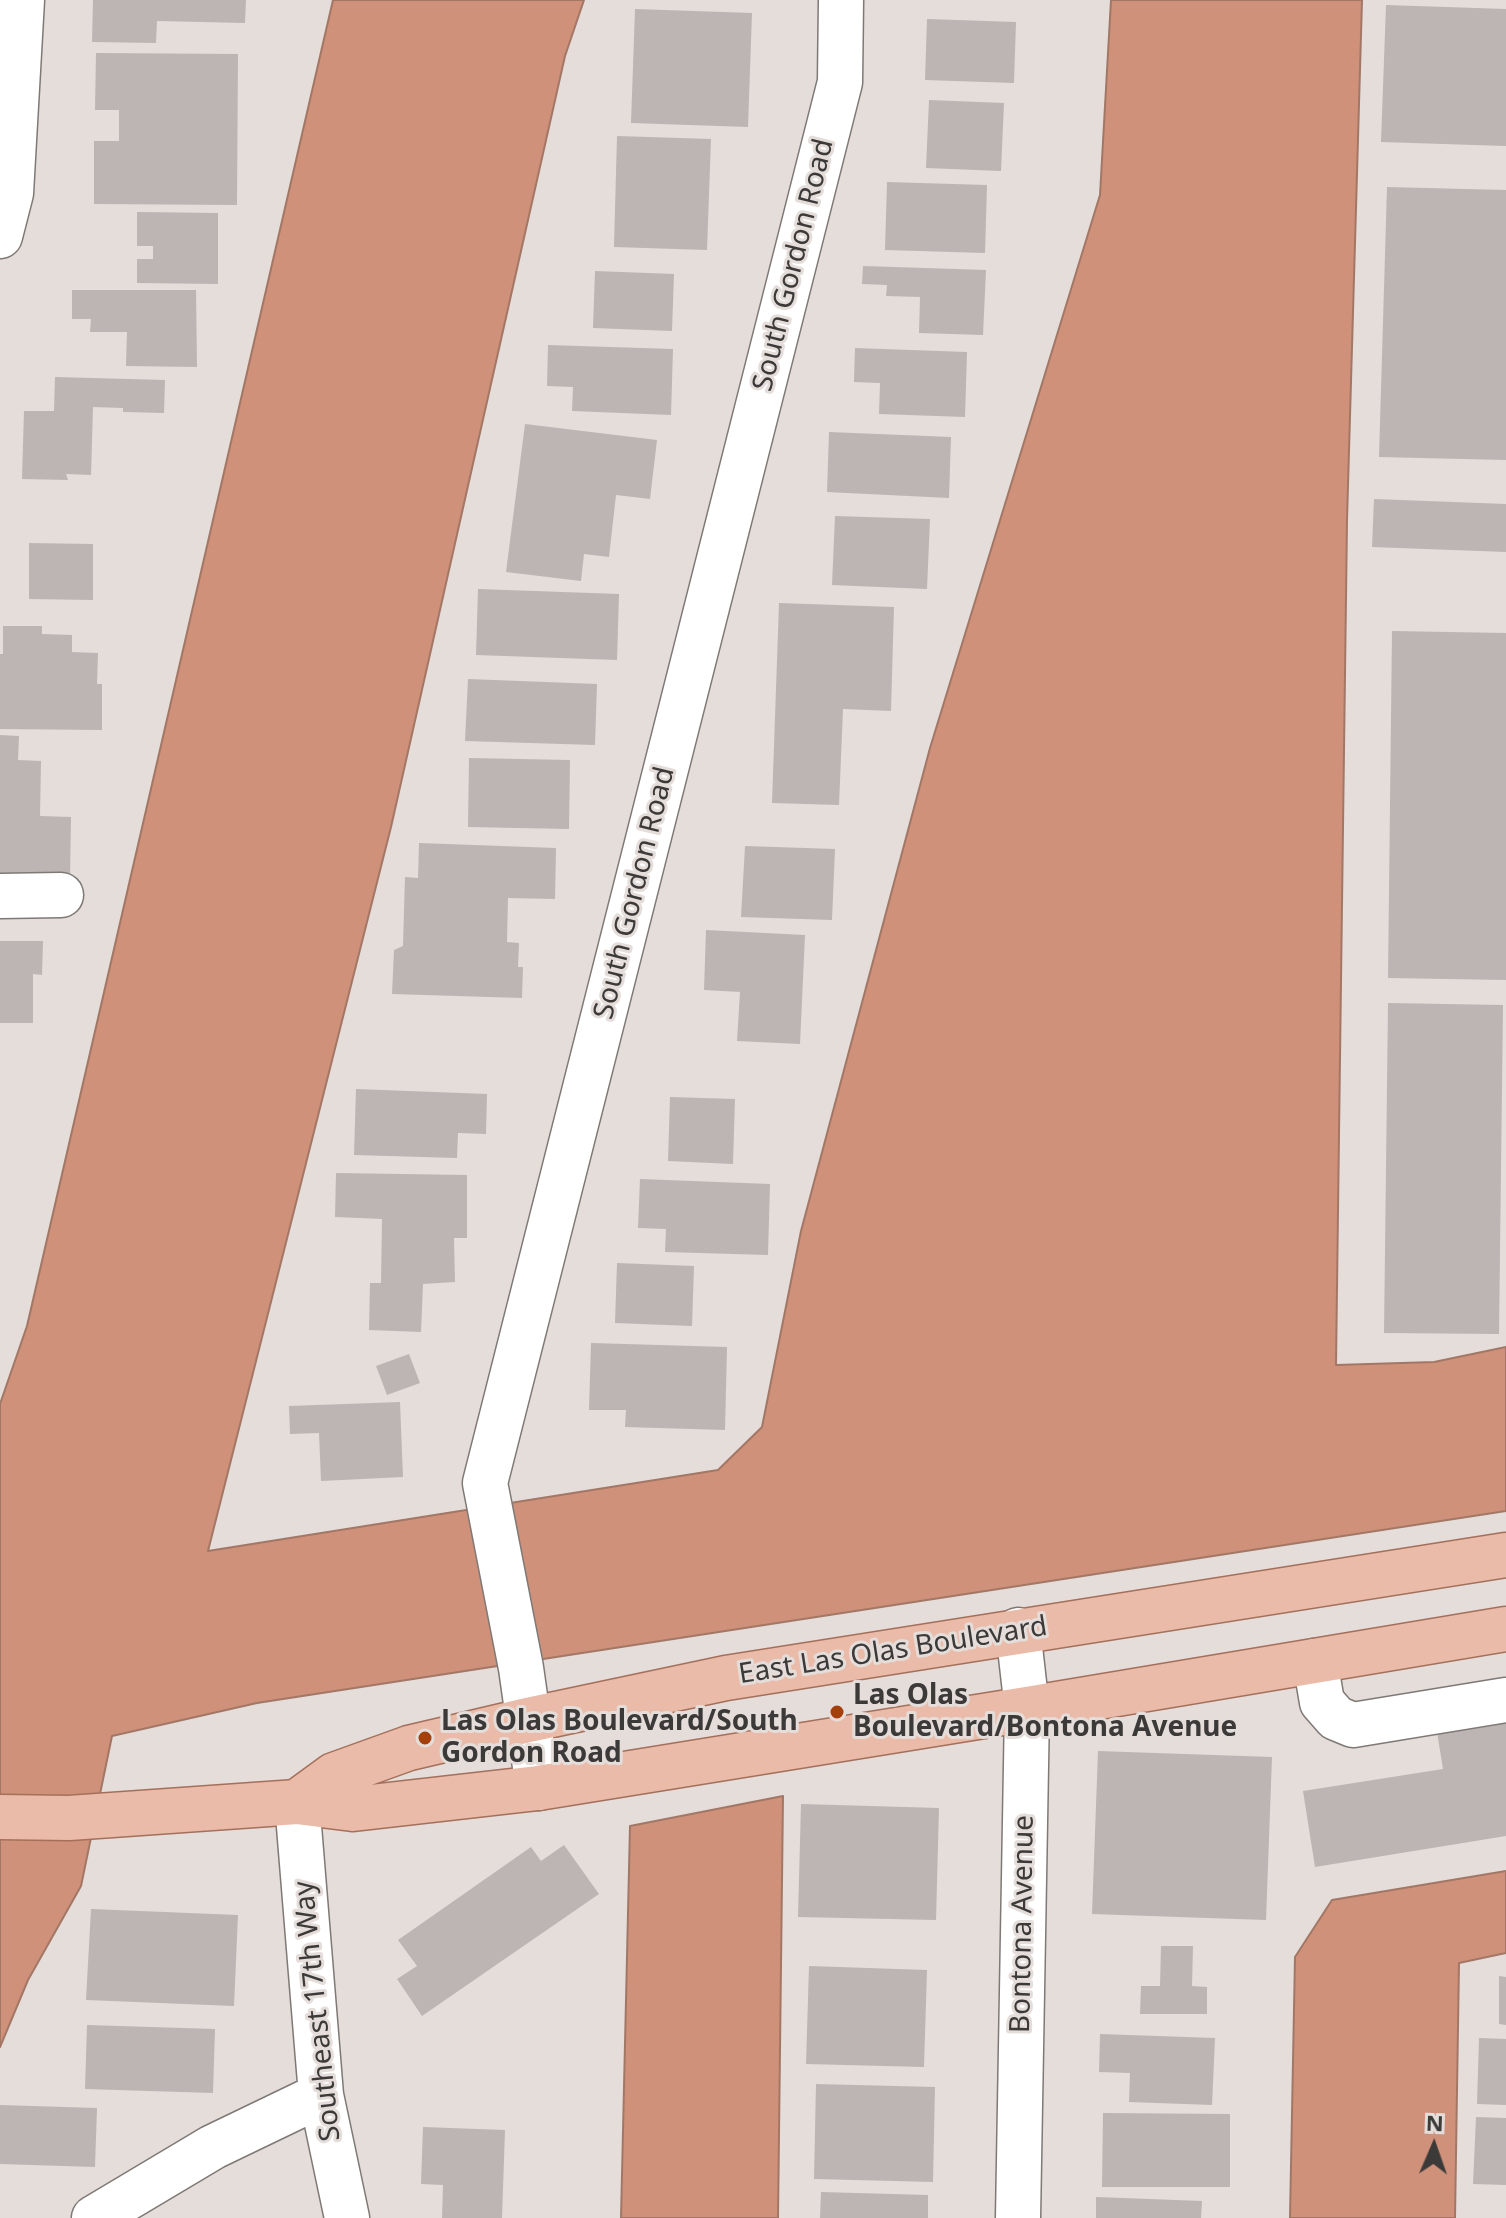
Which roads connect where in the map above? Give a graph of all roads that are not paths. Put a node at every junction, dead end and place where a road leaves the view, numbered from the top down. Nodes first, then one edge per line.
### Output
1 (22, 0) edge
2 (841, 0) edge
3 (0, 236) edge
4 (61, 895) dead end
5 (0, 896) edge
6 (1506, 1555) edge
7 (1506, 1629) edge
8 (1018, 1630) junction
9 (1315, 1661) junction
10 (1506, 1700) edge
11 (1027, 1709) junction
12 (528, 1720) junction
13 (538, 1788) junction
14 (297, 1802) junction
15 (0, 1817) edge
16 (321, 2095) junction
17 (94, 2218) edge
18 (347, 2218) edge
19 (1018, 2218) edge

1 - 3 street
2 - 12 street, South Gordon Road
4 - 5 street
6 - 8 main road, East Las Olas Boulevard
7 - 9 main road
8 - 11 street, Bontona Avenue
8 - 12 main road, East Las Olas Boulevard
9 - 10 street
9 - 11 main road
11 - 13 main road
11 - 19 street, Bontona Avenue
12 - 13 street, South Gordon Road
12 - 14 main road, East Las Olas Boulevard
13 - 14 main road
14 - 15 main road
14 - 16 street, Southeast 17th Way
16 - 17 street
16 - 18 street, Southeast 17th Way

